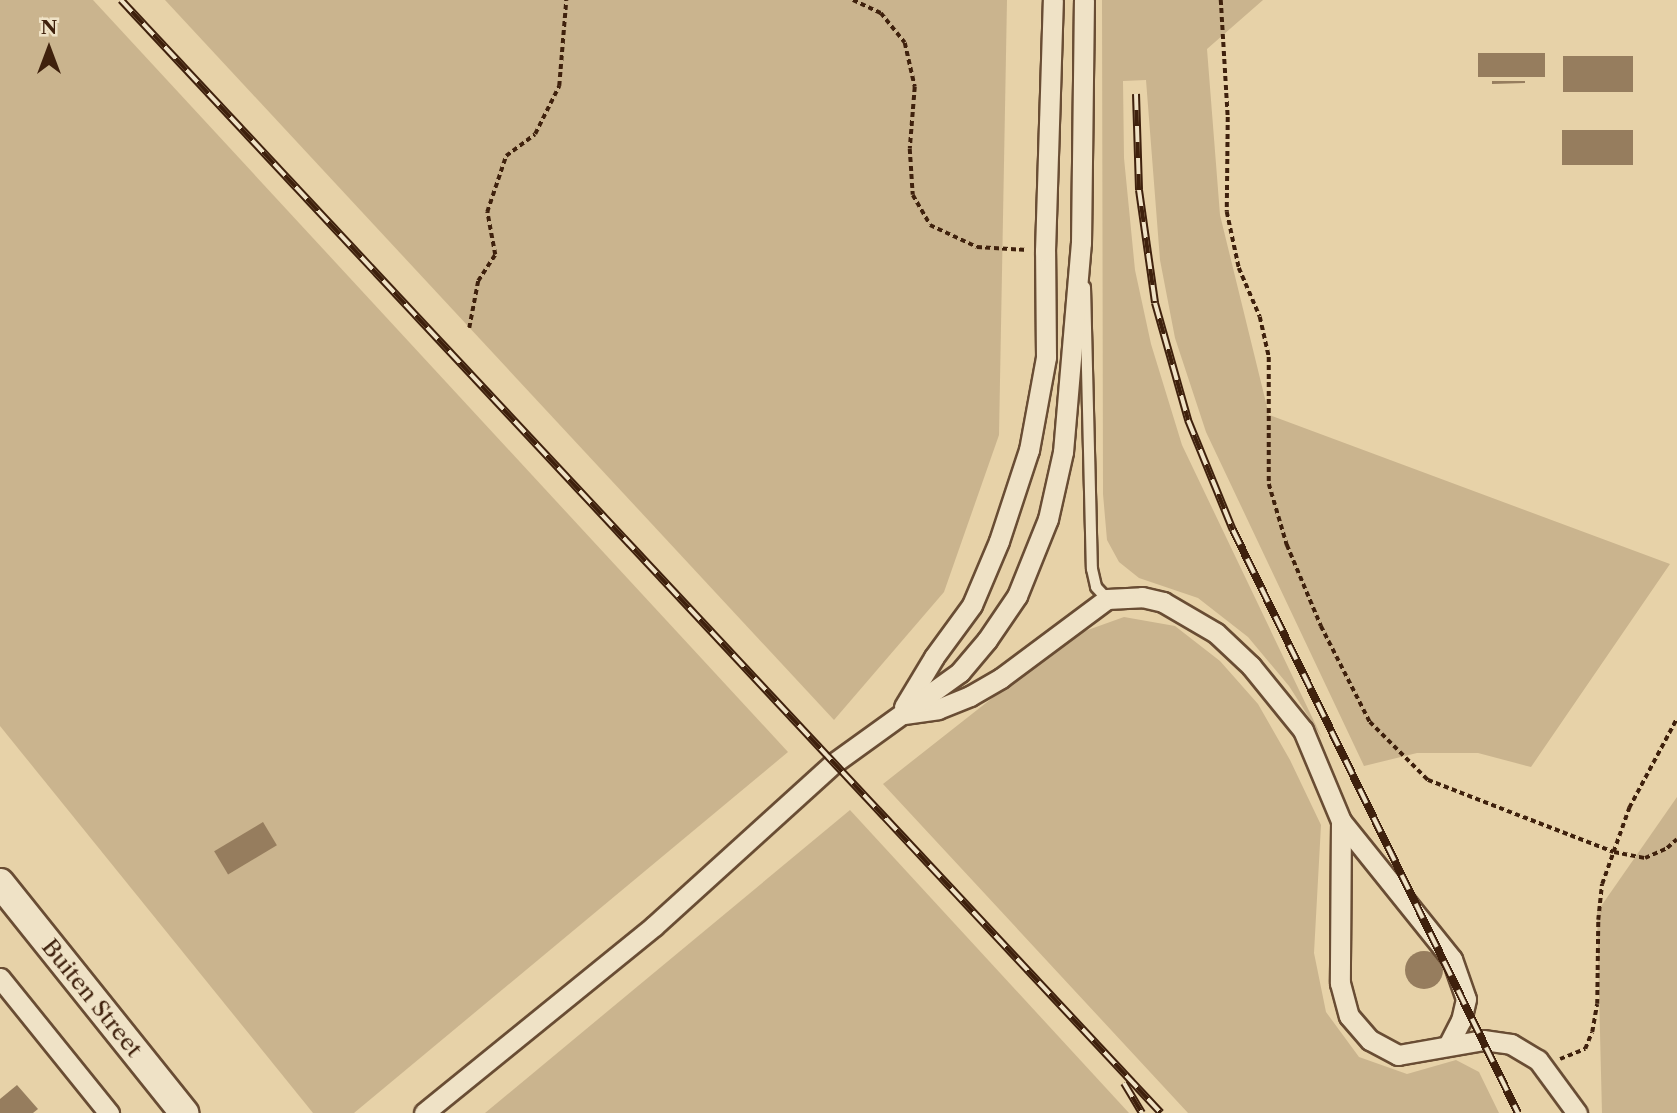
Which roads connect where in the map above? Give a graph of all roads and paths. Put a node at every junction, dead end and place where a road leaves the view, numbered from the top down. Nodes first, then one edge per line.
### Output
1 (566, 0) edge
2 (853, 0) edge
3 (1053, 0) edge
4 (1084, 0) edge
5 (1221, 0) edge
6 (1081, 105) junction
7 (1045, 251) junction
8 (468, 328) dead end
9 (1107, 599) junction
10 (900, 714) junction
11 (1677, 718) edge
12 (1342, 821) junction
13 (1677, 839) edge
14 (1614, 852) junction
15 (0, 883) edge
16 (0, 978) edge
17 (1449, 1044) junction
18 (1538, 1060) junction
19 (108, 1113) edge
20 (184, 1113) edge
21 (424, 1113) edge
22 (1577, 1113) edge

1 - 8 path
2 - 7 path
3 - 7 street
4 - 6 street
5 - 14 path
6 - 9 lane
6 - 10 street
7 - 10 street
9 - 10 street
9 - 12 street
10 - 21 street
11 - 14 path
12 - 17 street
12 - 17 street
13 - 14 path
14 - 18 path
15 - 20 street, Buiten Street
16 - 19 street
17 - 18 street
18 - 22 street

